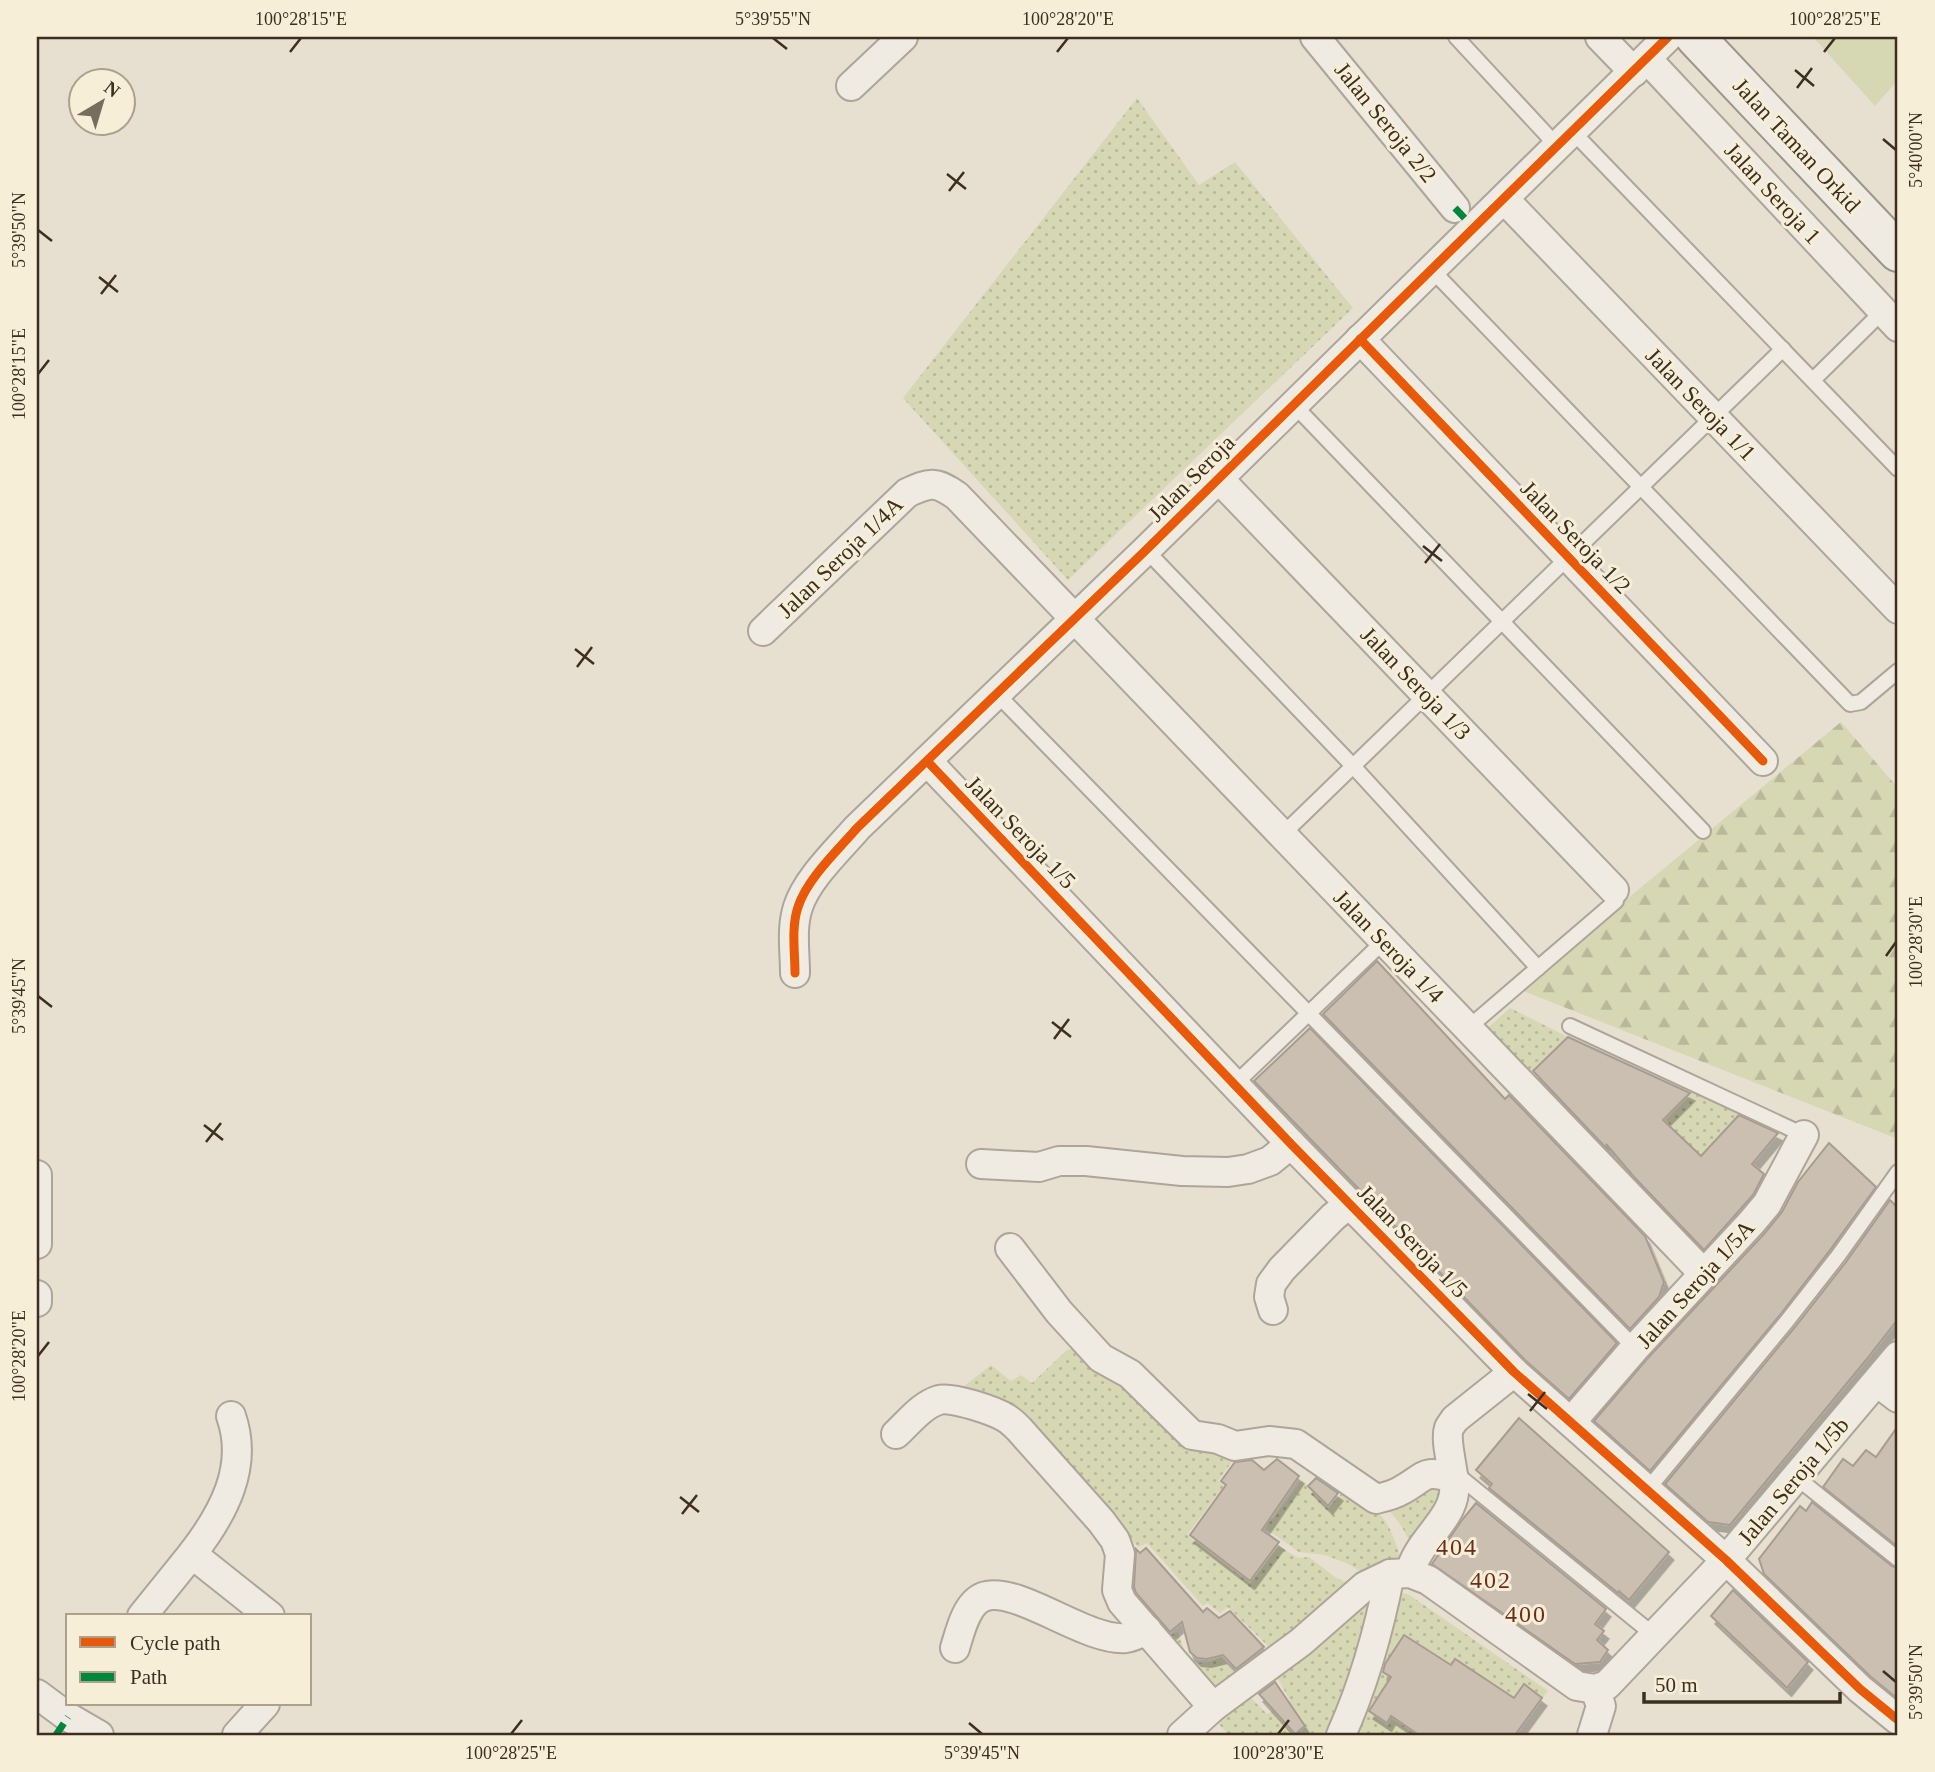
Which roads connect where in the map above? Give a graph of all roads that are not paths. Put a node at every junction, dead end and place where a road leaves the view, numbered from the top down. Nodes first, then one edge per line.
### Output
1 (904, 37) edge
2 (1315, 37) edge
3 (1456, 37) edge
4 (1601, 37) edge
5 (1668, 37) edge
6 (1695, 37) edge
7 (1640, 65) junction
8 (851, 86) dead end
9 (1565, 140) junction
10 (1504, 199) junction
11 (1455, 208) dead end
12 (1898, 252) edge
13 (1431, 269) junction
14 (1891, 319) edge
15 (1360, 339) junction
16 (1783, 349) junction
17 (1813, 380) junction
18 (1293, 404) junction
19 (1713, 417) junction
20 (1898, 469) edge
21 (1218, 478) junction
22 (1641, 486) junction
23 (1146, 550) junction
24 (1569, 557) junction
25 (1898, 609) edge
26 (1073, 618) junction
27 (1502, 621) junction
28 (763, 631) dead end
29 (1898, 671) edge
30 (996, 693) junction
31 (1427, 694) junction
32 (927, 761) junction
33 (1763, 761) dead end
34 (1353, 766) junction
35 (1703, 831) dead end
36 (1282, 835) junction
37 (1614, 890) joint
38 (1384, 941) junction
39 (1538, 968) junction
40 (795, 973) dead end
41 (1309, 1014) junction
42 (1570, 1026) dead end
43 (1468, 1028) junction
44 (1235, 1084) junction
45 (1804, 1135) joint
46 (1291, 1143) junction
47 (981, 1164) dead end
48 (1898, 1172) edge
49 (37, 1175) edge
50 (1349, 1204) junction
51 (37, 1244) edge
52 (1010, 1248) dead end
53 (1704, 1274) junction
54 (37, 1296) edge
55 (37, 1302) edge
56 (1273, 1310) dead end
57 (1635, 1348) junction
58 (1898, 1356) edge
59 (1514, 1372) junction
60 (1888, 1390) edge
61 (231, 1416) dead end
62 (1571, 1422) junction
63 (896, 1434) dead end
64 (1453, 1475) junction
65 (1796, 1477) junction
66 (1647, 1490) junction
67 (192, 1554) junction
68 (1898, 1559) edge
69 (1726, 1560) junction
70 (1400, 1574) junction
71 (144, 1614) edge
72 (267, 1614) edge
73 (1147, 1630) junction
74 (1655, 1636) junction
75 (955, 1648) dead end
76 (1595, 1689) junction
77 (37, 1694) edge
78 (263, 1706) edge
79 (1213, 1707) junction
80 (73, 1710) edge
81 (1898, 1720) edge
82 (99, 1735) edge
83 (237, 1735) edge
84 (1182, 1735) edge
85 (1341, 1735) edge
86 (1592, 1735) edge

1 - 8 street
2 - 11 street, Jalan Seroja 2/2
3 - 9 lane
4 - 7 street, Jalan Seroja 1
5 - 7 street, Jalan Seroja
6 - 12 main road, Jalan Taman Orkid
7 - 9 street, Jalan Seroja
7 - 14 street, Jalan Seroja 1
9 - 10 street, Jalan Seroja
9 - 16 lane
10 - 13 street, Jalan Seroja
10 - 19 street, Jalan Seroja 1/1
13 - 15 street, Jalan Seroja
13 - 22 lane
14 - 17 lane
15 - 18 street, Jalan Seroja
15 - 24 street, Jalan Seroja 1/2
16 - 17 lane
16 - 19 lane
17 - 20 lane
18 - 21 street, Jalan Seroja
18 - 27 lane
19 - 22 lane
19 - 25 street, Jalan Seroja 1/1
21 - 23 street, Jalan Seroja
21 - 31 street, Jalan Seroja 1/3
22 - 24 lane
22 - 29 lane
23 - 26 street, Jalan Seroja
23 - 34 lane
24 - 27 lane
24 - 33 street, Jalan Seroja 1/2
26 - 28 street, Jalan Seroja 1/4A
26 - 30 street, Jalan Seroja
26 - 36 street, Jalan Seroja 1/4
27 - 31 lane
27 - 35 lane
30 - 32 street, Jalan Seroja
30 - 41 lane
31 - 34 lane
31 - 37 street, Jalan Seroja 1/3
32 - 40 street, Jalan Seroja
32 - 44 street, Jalan Seroja 1/5
34 - 36 lane
34 - 39 lane
36 - 38 street, Jalan Seroja 1/4
37 - 39 lane
38 - 41 lane
38 - 43 street, Jalan Seroja 1/4
39 - 43 lane
41 - 44 lane
41 - 57 lane
42 - 45 lane
43 - 53 street, Jalan Seroja 1/4
44 - 46 street, Jalan Seroja 1/5
45 - 53 street, Jalan Seroja 1/5A
46 - 47 street
46 - 50 street, Jalan Seroja 1/5
48 - 66 lane
49 - 51 street
50 - 56 street
50 - 59 street, Jalan Seroja 1/5
52 - 64 street
53 - 57 street, Jalan Seroja 1/5A
54 - 55 street
57 - 62 street, Jalan Seroja 1/5A
58 - 60 street, Jalan Seroja 1/5b
59 - 62 street, Jalan Seroja 1/5
59 - 64 street
60 - 65 street, Jalan Seroja 1/5b
61 - 67 street
62 - 66 street, Jalan Seroja 1/5
63 - 73 street
64 - 70 street
64 - 74 lane
65 - 68 lane
65 - 69 street, Jalan Seroja 1/5b
66 - 69 street, Jalan Seroja 1/5
67 - 71 street
67 - 72 street
69 - 74 street, Jalan Seroja 1/5b
69 - 81 street, Jalan Seroja 1/5
70 - 76 street
70 - 79 street
70 - 85 street
73 - 75 street
73 - 79 street
74 - 76 street, Jalan Seroja 1/5b
76 - 86 street
77 - 80 street
78 - 83 street
79 - 84 street
80 - 82 street

